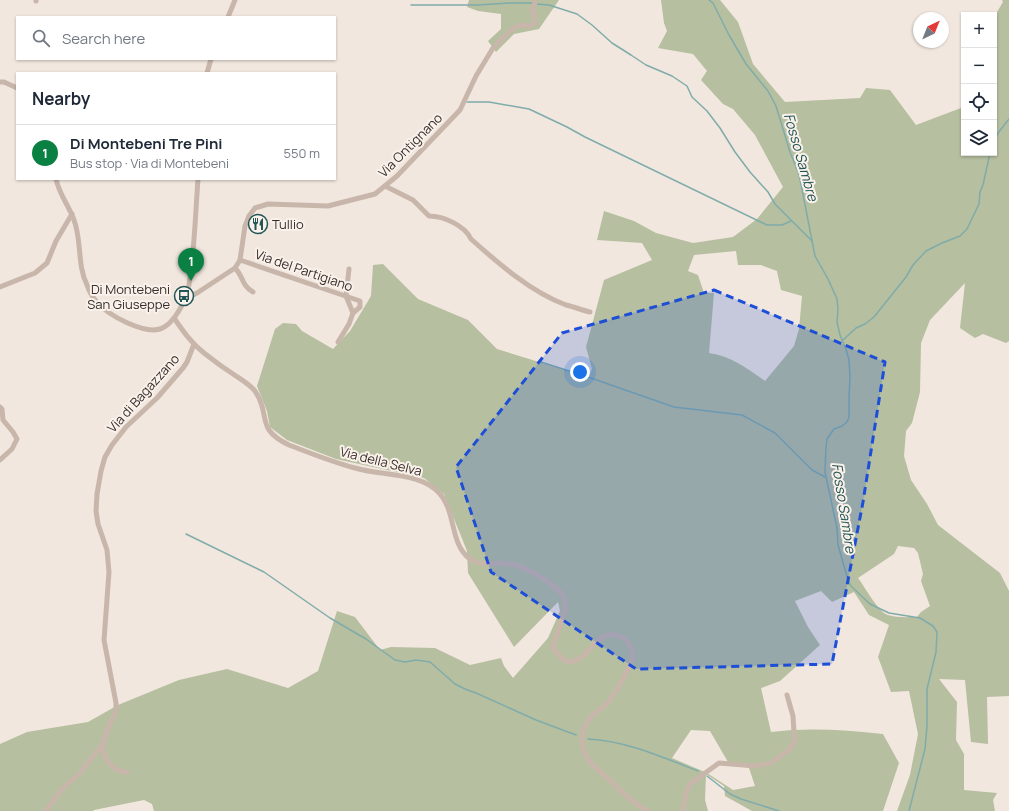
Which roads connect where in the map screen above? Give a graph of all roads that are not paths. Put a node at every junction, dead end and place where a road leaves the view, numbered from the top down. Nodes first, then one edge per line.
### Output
1 (235, 0) edge
2 (535, 0) edge
3 (228, 16) edge
4 (211, 60) edge
5 (208, 72) edge
6 (0, 82) edge
7 (16, 88) edge
8 (56, 180) edge
9 (198, 180) edge
10 (385, 186) junction
11 (72, 214) junction
12 (240, 260) junction
13 (235, 268) junction
14 (349, 269) dead end
15 (0, 287) edge
16 (253, 292) dead end
17 (187, 294) junction
18 (346, 296) junction
19 (590, 312) dead end
20 (353, 313) junction
21 (174, 318) junction
22 (338, 342) dead end
23 (194, 344) junction
24 (0, 407) edge
25 (0, 460) edge
26 (787, 695) dead end
27 (103, 744) junction
28 (127, 772) dead end
29 (46, 811) edge
30 (648, 811) edge
31 (683, 811) edge

1 - 3 street
2 - 10 street, Via Ontignano
4 - 5 street
6 - 7 street
8 - 11 street
9 - 17 street
10 - 12 street, Via Ontignano
10 - 19 street
11 - 15 street
11 - 21 street
12 - 13 street, Via Ontignano
12 - 18 street, Via del Partigiano
13 - 16 street
13 - 17 street, Via Ontignano
14 - 18 street
17 - 21 street
18 - 20 street
18 - 20 street, Via del Partigiano
20 - 22 street
21 - 23 street, Via della Selva
23 - 27 street, Via di Bagazzano
23 - 30 street, Via della Selva
24 - 25 street
26 - 31 street
27 - 28 street
27 - 29 street, Via di Bagazzano

